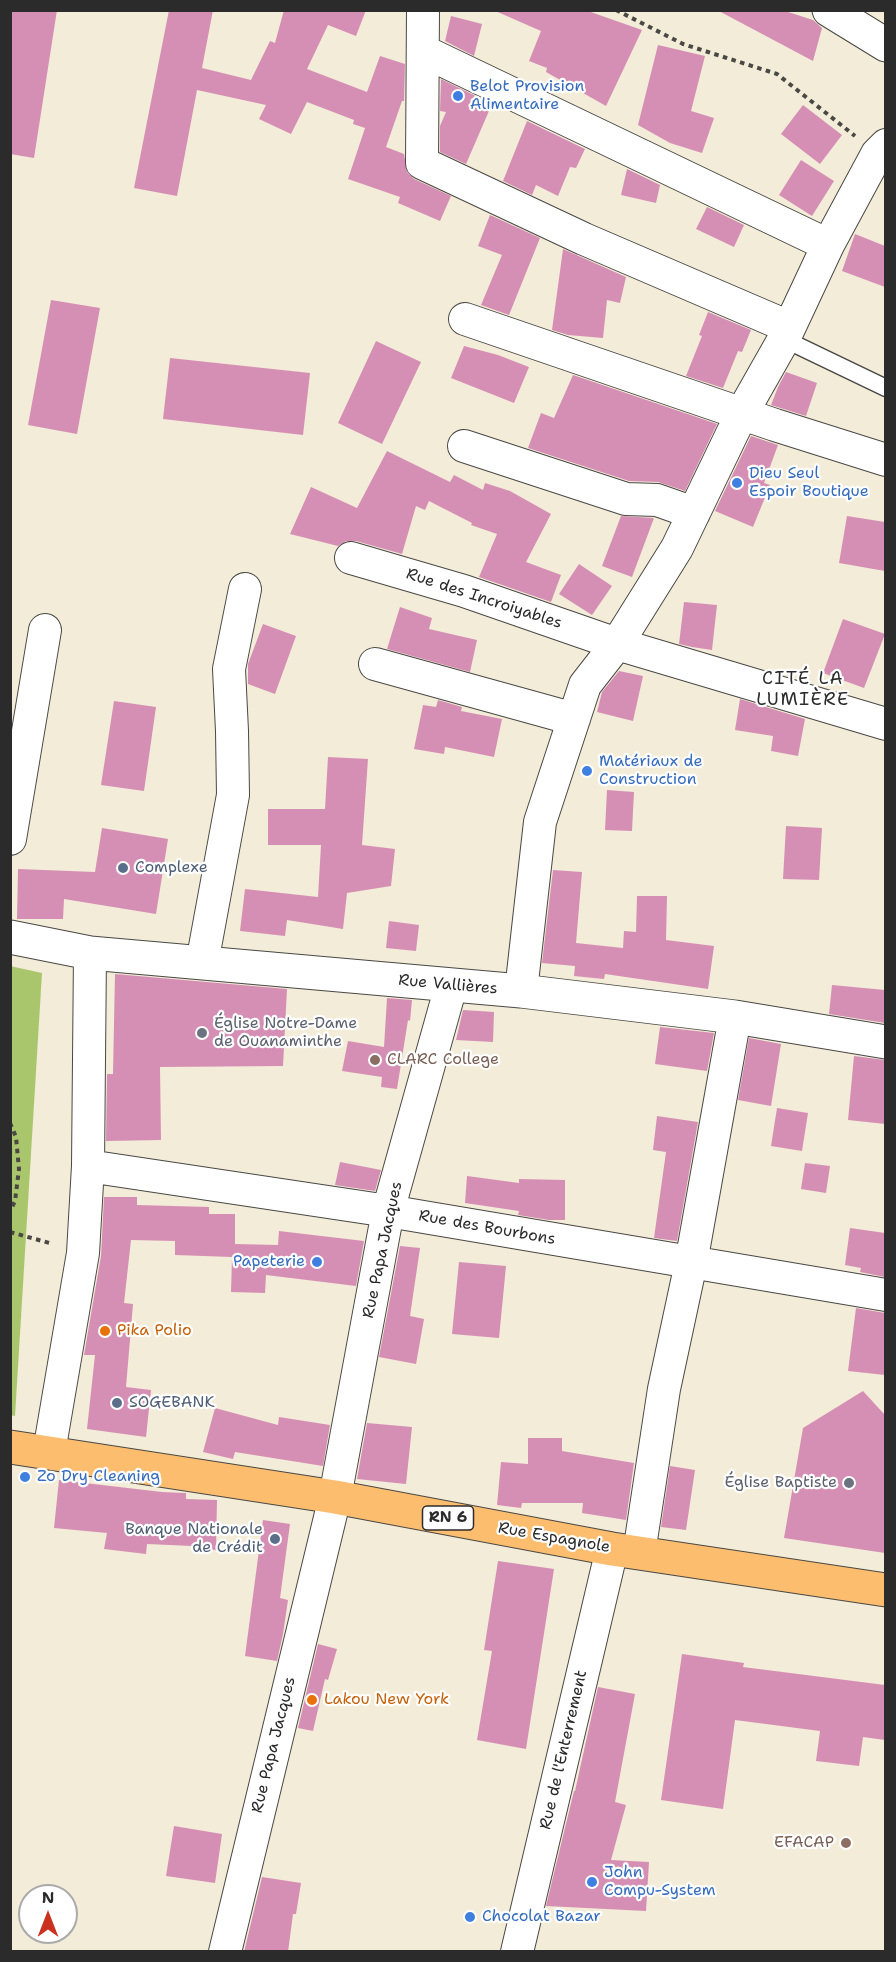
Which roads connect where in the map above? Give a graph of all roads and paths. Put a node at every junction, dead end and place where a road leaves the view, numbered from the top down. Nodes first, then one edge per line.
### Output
1 (423, 10) edge
2 (616, 10) edge
3 (829, 10) edge
4 (871, 29) edge
5 (423, 51) junction
6 (881, 149) edge
7 (828, 245) junction
8 (465, 318) dead end
9 (787, 333) junction
10 (885, 388) edge
11 (742, 413) junction
12 (464, 446) dead end
13 (885, 460) edge
14 (694, 513) junction
15 (351, 558) dead end
16 (245, 589) dead end
17 (45, 630) dead end
18 (617, 644) junction
19 (375, 664) dead end
20 (574, 719) junction
21 (885, 724) edge
22 (10, 838) edge
23 (10, 937) edge
24 (90, 953) junction
25 (202, 963) junction
26 (452, 986) junction
27 (522, 992) junction
28 (735, 1017) junction
29 (885, 1041) edge
30 (10, 1123) edge
31 (13, 1137) edge
32 (88, 1166) junction
33 (10, 1210) edge
34 (388, 1211) junction
35 (10, 1233) edge
36 (83, 1253) junction
37 (691, 1263) junction
38 (885, 1295) edge
39 (10, 1447) edge
40 (49, 1452) junction
41 (330, 1518) junction
42 (625, 1551) junction
43 (885, 1590) edge
44 (225, 1952) edge
45 (517, 1952) edge

1 - 5 street
2 - 6 path
3 - 4 street
5 - 7 street
5 - 9 street
6 - 7 street
7 - 9 street
8 - 11 street
9 - 10 lane
9 - 11 street
11 - 13 street
11 - 14 street
12 - 14 street
14 - 18 street
15 - 18 street, Rue des Incroiyables
16 - 25 street
17 - 22 street
18 - 20 street
18 - 21 street, Rue des Incroiyables
19 - 20 street
20 - 27 street
23 - 24 street, Rue Vallières
24 - 25 street, Rue Vallières
24 - 32 street
25 - 26 street, Rue Vallières
26 - 27 street, Rue Vallières
26 - 34 street, Rue Papa Jacques
27 - 28 street, Rue Vallières
28 - 29 street, Rue Vallières
28 - 37 street, Rue de l'Enterrement
30 - 31 path
31 - 33 path
32 - 34 street, Rue des Bourbons
32 - 36 street
34 - 37 street, Rue des Bourbons
34 - 41 street, Rue Papa Jacques
35 - 36 path
36 - 40 street
37 - 38 street, Rue des Bourbons
37 - 42 street, Rue de l'Enterrement
39 - 40 main road, Rue Espagnole / RN 6
40 - 41 main road, Rue Espagnole / RN 6
41 - 42 main road, Rue Espagnole / RN 6
41 - 44 street, Rue Papa Jacques
42 - 43 main road, Rue Espagnole / RN 6
42 - 45 street, Rue de l'Enterrement

